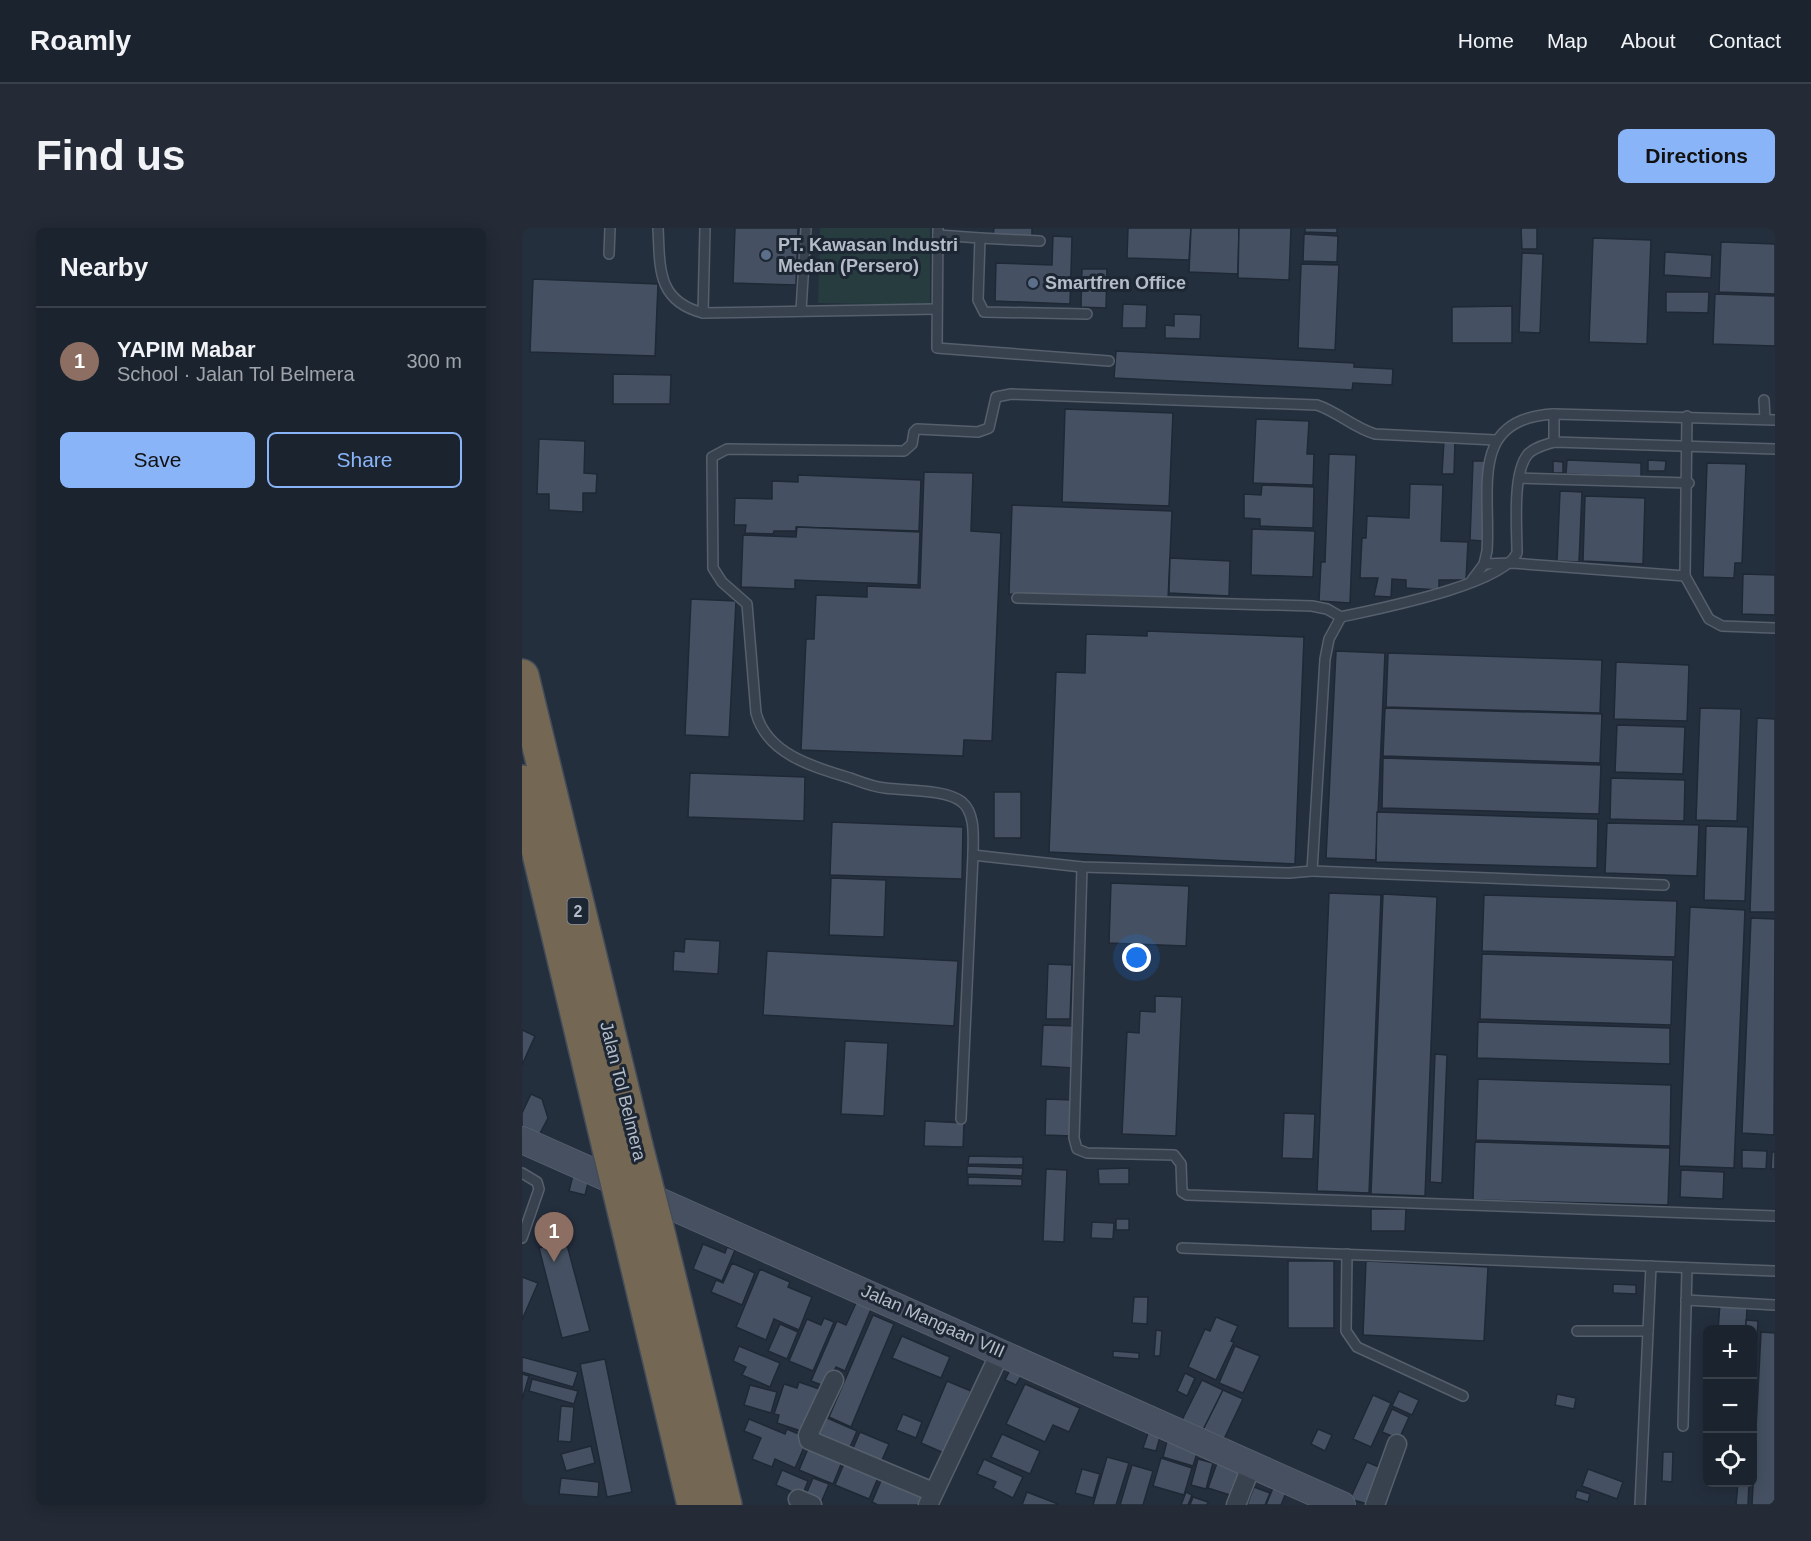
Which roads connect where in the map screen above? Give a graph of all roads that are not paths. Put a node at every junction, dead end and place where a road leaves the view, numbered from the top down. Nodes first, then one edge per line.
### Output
1 (610, 228) edge
2 (658, 228) edge
3 (705, 228) edge
4 (806, 228) edge
5 (938, 232) edge
6 (980, 238) junction
7 (1040, 241) dead end
8 (609, 254) dead end
9 (936, 309) junction
10 (801, 311) junction
11 (703, 313) junction
12 (1087, 314) dead end
13 (1109, 361) dead end
14 (1764, 400) dead end
15 (1554, 414) junction
16 (1687, 416) junction
17 (1770, 420) edge
18 (1495, 440) junction
19 (1554, 442) junction
20 (1689, 446) junction
21 (1775, 449) edge
22 (1519, 478) junction
23 (1689, 483) junction
24 (1512, 563) junction
25 (1484, 564) junction
26 (1685, 576) junction
27 (1472, 580) junction
28 (1017, 598) dead end
29 (1341, 617) junction
30 (1775, 628) edge
31 (522, 676) edge
32 (522, 782) edge
33 (973, 855) junction
34 (1082, 867) junction
35 (1312, 871) junction
36 (1664, 885) dead end
37 (961, 1119) dead end
38 (522, 1140) edge
39 (623, 1147) junction
40 (522, 1173) edge
41 (1775, 1216) edge
42 (643, 1228) junction
43 (522, 1238) edge
44 (1182, 1248) dead end
45 (1347, 1254) junction
46 (1651, 1266) junction
47 (1687, 1268) junction
48 (1775, 1271) edge
49 (1686, 1300) junction
50 (1775, 1305) edge
51 (1648, 1330) junction
52 (1577, 1332) dead end
53 (1001, 1351) junction
54 (834, 1380) dead end
55 (1463, 1396) dead end
56 (1683, 1426) dead end
57 (1397, 1444) dead end
58 (1252, 1464) junction
59 (931, 1498) edge
60 (694, 1505) edge
61 (725, 1505) edge
62 (1236, 1505) edge
63 (1342, 1505) edge
64 (1375, 1505) edge
65 (1640, 1505) edge

1 - 8 lane
2 - 11 lane
3 - 11 lane
4 - 10 lane
5 - 6 lane
5 - 9 lane
6 - 7 lane
6 - 12 lane
9 - 10 lane
9 - 13 lane
10 - 11 lane
14 - 17 lane
15 - 16 lane
15 - 18 lane
15 - 19 lane
16 - 17 lane
16 - 20 lane
18 - 25 lane
18 - 33 lane
19 - 20 lane
19 - 22 lane
20 - 21 lane
20 - 23 lane
22 - 23 lane
22 - 24 lane
23 - 26 lane
24 - 25 lane
24 - 26 lane
24 - 27 lane
25 - 27 lane
26 - 30 lane
27 - 29 lane
28 - 29 lane
29 - 35 lane
31 - 39 highway, Jalan Tol Belmera / 2
32 - 39 highway, Jalan Tol Belmera / 2
33 - 34 lane
33 - 37 lane
34 - 35 lane
34 - 41 lane
35 - 36 lane
38 - 53 street, Jalan Mangaan VIII
39 - 42 highway, Jalan Tol Belmera / 2, bridge
40 - 43 lane
42 - 60 highway, Jalan Tol Belmera / 2
42 - 61 highway, Jalan Tol Belmera / 2
44 - 45 lane
45 - 46 lane
45 - 55 lane
46 - 47 lane
46 - 51 lane
47 - 48 lane
47 - 49 lane
49 - 50 lane
49 - 56 lane
51 - 52 lane
51 - 65 lane
53 - 58 street, Jalan Mangaan VIII
53 - 59 street
54 - 59 street
57 - 64 street
58 - 62 street
58 - 63 street, Jalan Mangaan VIII

